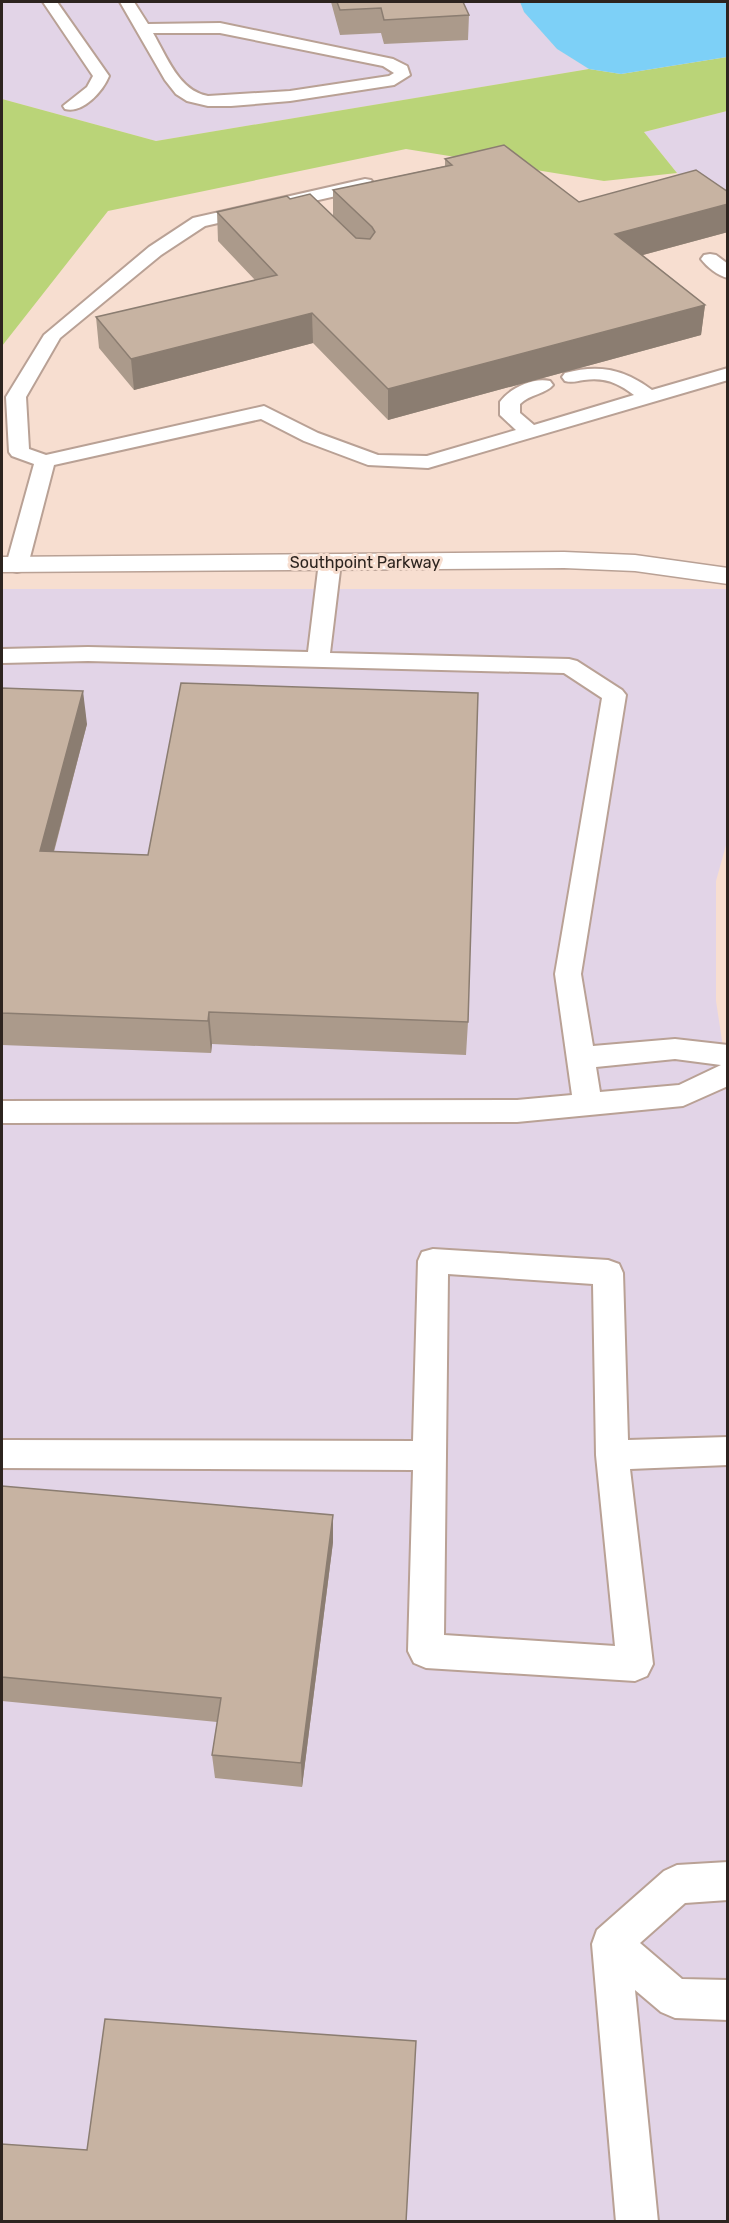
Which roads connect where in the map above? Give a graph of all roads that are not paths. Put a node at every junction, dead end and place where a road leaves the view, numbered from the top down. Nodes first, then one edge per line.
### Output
1 (50, 2) edge
2 (127, 2) edge
3 (143, 29) junction
4 (71, 106) dead end
5 (365, 184) edge
6 (299, 199) junction
7 (315, 215) edge
8 (710, 259) dead end
9 (728, 273) edge
10 (728, 374) edge
11 (572, 377) dead end
12 (543, 385) dead end
13 (649, 397) junction
14 (531, 432) junction
15 (45, 461) junction
16 (330, 562) junction
17 (9, 565) edge
18 (728, 576) edge
19 (2, 656) edge
20 (318, 660) junction
21 (728, 1055) edge
22 (581, 1058) junction
23 (728, 1073) edge
24 (588, 1104) junction
25 (2, 1112) edge
26 (728, 1451) edge
27 (2, 1454) edge
28 (612, 1455) junction
29 (430, 1456) junction
30 (728, 1881) edge
31 (611, 1944) junction
32 (728, 2000) edge
33 (637, 2222) edge

1 - 4 lane
2 - 3 lane
3 - 3 lane
5 - 6 lane
6 - 7 lane
6 - 15 lane
8 - 9 lane
10 - 13 lane
11 - 13 lane
12 - 14 lane
13 - 14 lane
14 - 15 lane
15 - 17 lane
16 - 17 main road, Southpoint Parkway
16 - 18 main road, Southpoint Parkway
16 - 20 lane
19 - 20 lane
20 - 22 lane
21 - 22 lane
22 - 24 lane
23 - 24 lane
24 - 25 lane
26 - 28 lane
27 - 29 lane
28 - 29 lane
28 - 29 lane
30 - 31 lane
31 - 32 lane
31 - 33 lane

